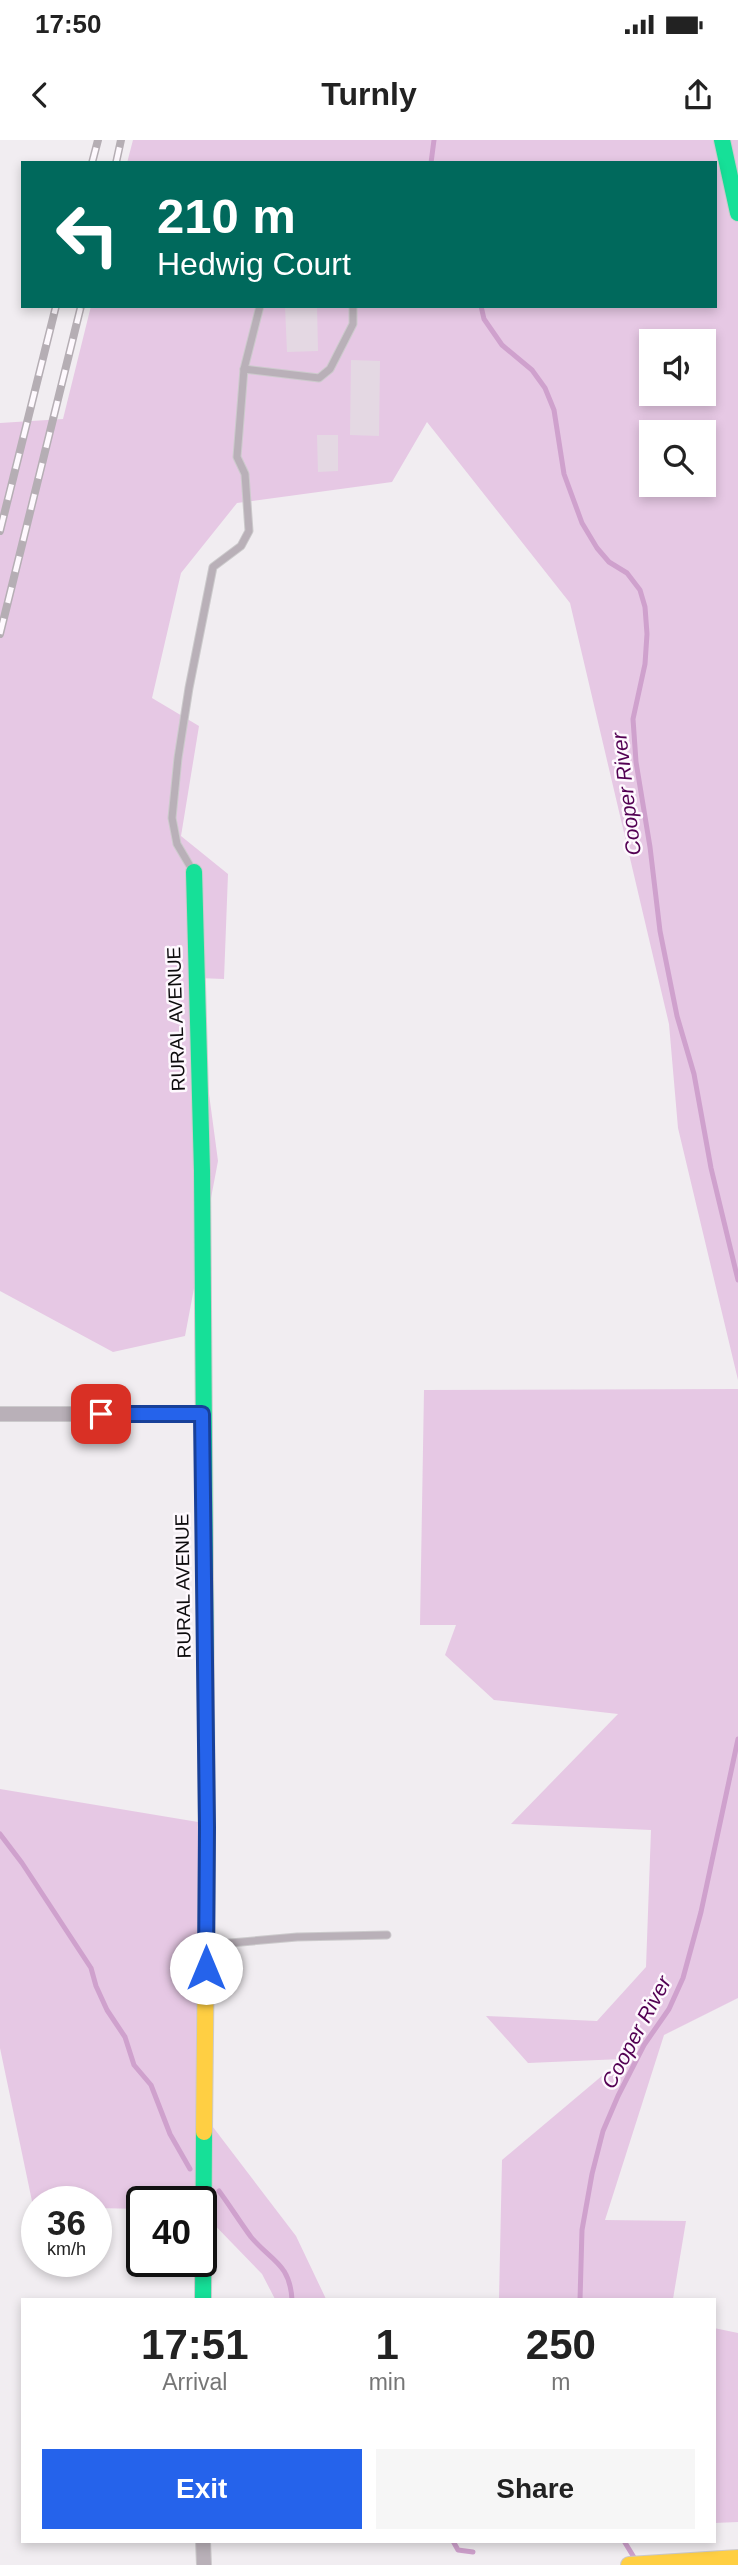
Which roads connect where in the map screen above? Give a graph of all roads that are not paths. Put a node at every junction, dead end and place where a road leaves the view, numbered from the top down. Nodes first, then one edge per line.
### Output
1 (722, 140) edge
2 (738, 213) edge
3 (259, 308) edge
4 (353, 308) edge
5 (244, 369) junction
6 (194, 872) joint
7 (202, 1414) junction
8 (0, 1415) edge
9 (387, 1935) dead end
10 (206, 1945) junction
11 (203, 2298) edge
12 (203, 2543) edge
13 (738, 2558) edge
14 (651, 2563) edge
15 (204, 2565) edge
16 (629, 2565) edge

1 - 2 street
3 - 5 lane
4 - 5 lane
5 - 6 lane
6 - 7 street, RURAL AVENUE
7 - 8 street
7 - 10 street, RURAL AVENUE
9 - 10 lane
10 - 11 street, RURAL AVENUE
12 - 15 street
13 - 14 street
14 - 16 street

